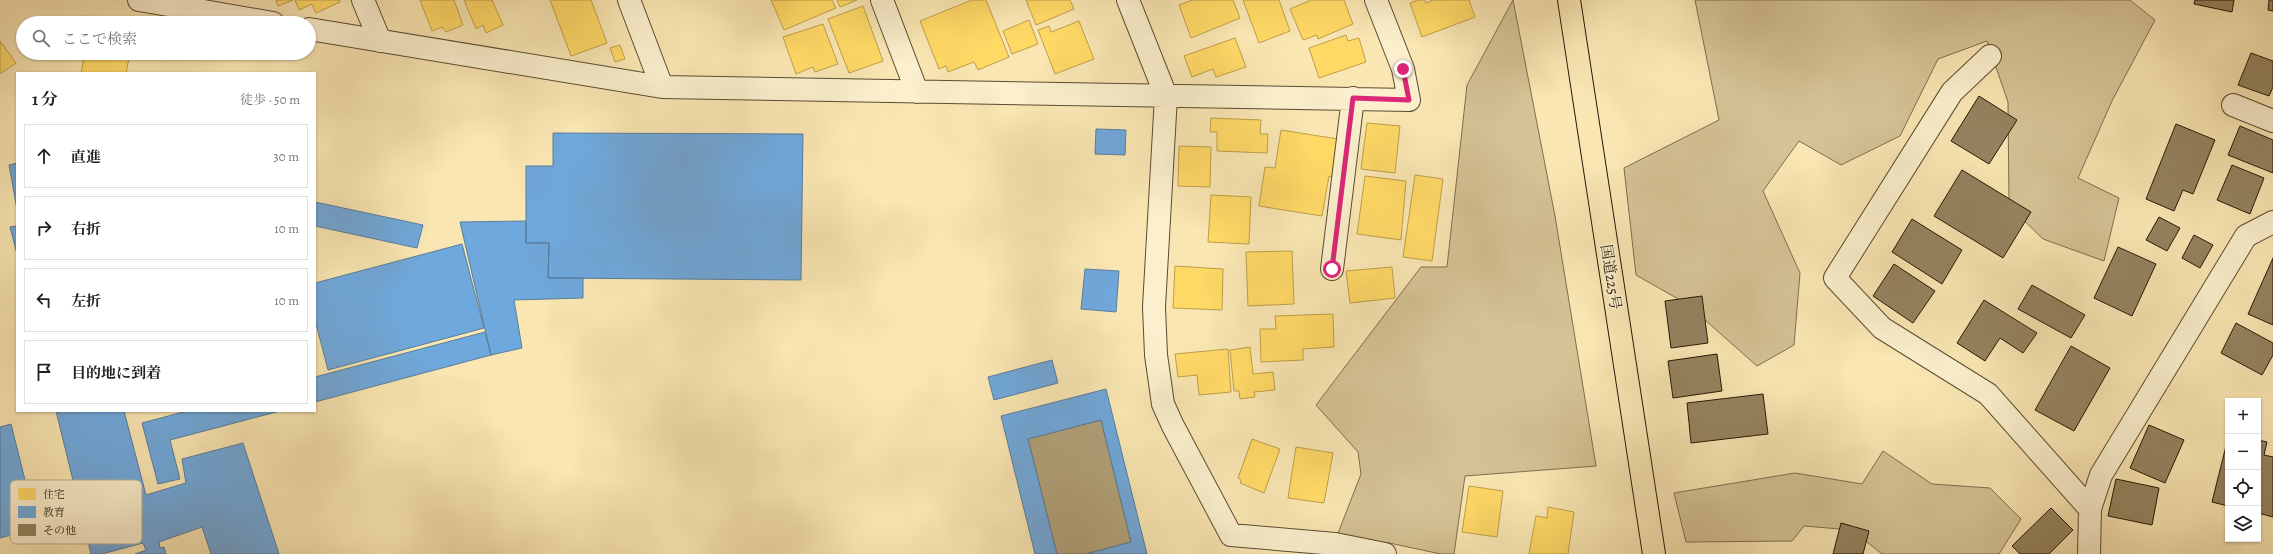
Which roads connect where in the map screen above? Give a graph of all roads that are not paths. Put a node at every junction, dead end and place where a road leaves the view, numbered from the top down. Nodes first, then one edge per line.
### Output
1 (140, 0) edge
2 (363, 0) edge
3 (629, 0) edge
4 (882, 0) edge
5 (1128, 0) edge
6 (1376, 0) edge
7 (1569, 0) edge
8 (233, 16) edge
9 (316, 30) edge
10 (380, 41) junction
11 (1990, 56) dead end
12 (662, 87) junction
13 (917, 92) junction
14 (1166, 96) junction
15 (1353, 98) junction
16 (2233, 104) dead end
17 (2273, 121) edge
18 (2273, 222) edge
19 (1332, 269) dead end
20 (2090, 509) junction
21 (1385, 554) edge
22 (1654, 554) edge
23 (2089, 554) edge

1 - 8 street
2 - 10 street
3 - 12 street
4 - 13 street
5 - 14 street
6 - 15 street
7 - 22 highway, 国道225号
9 - 10 street
10 - 12 street
11 - 20 street
12 - 13 street
13 - 14 street
14 - 15 street
14 - 21 street
15 - 19 street
16 - 17 street
18 - 20 street
20 - 23 street

